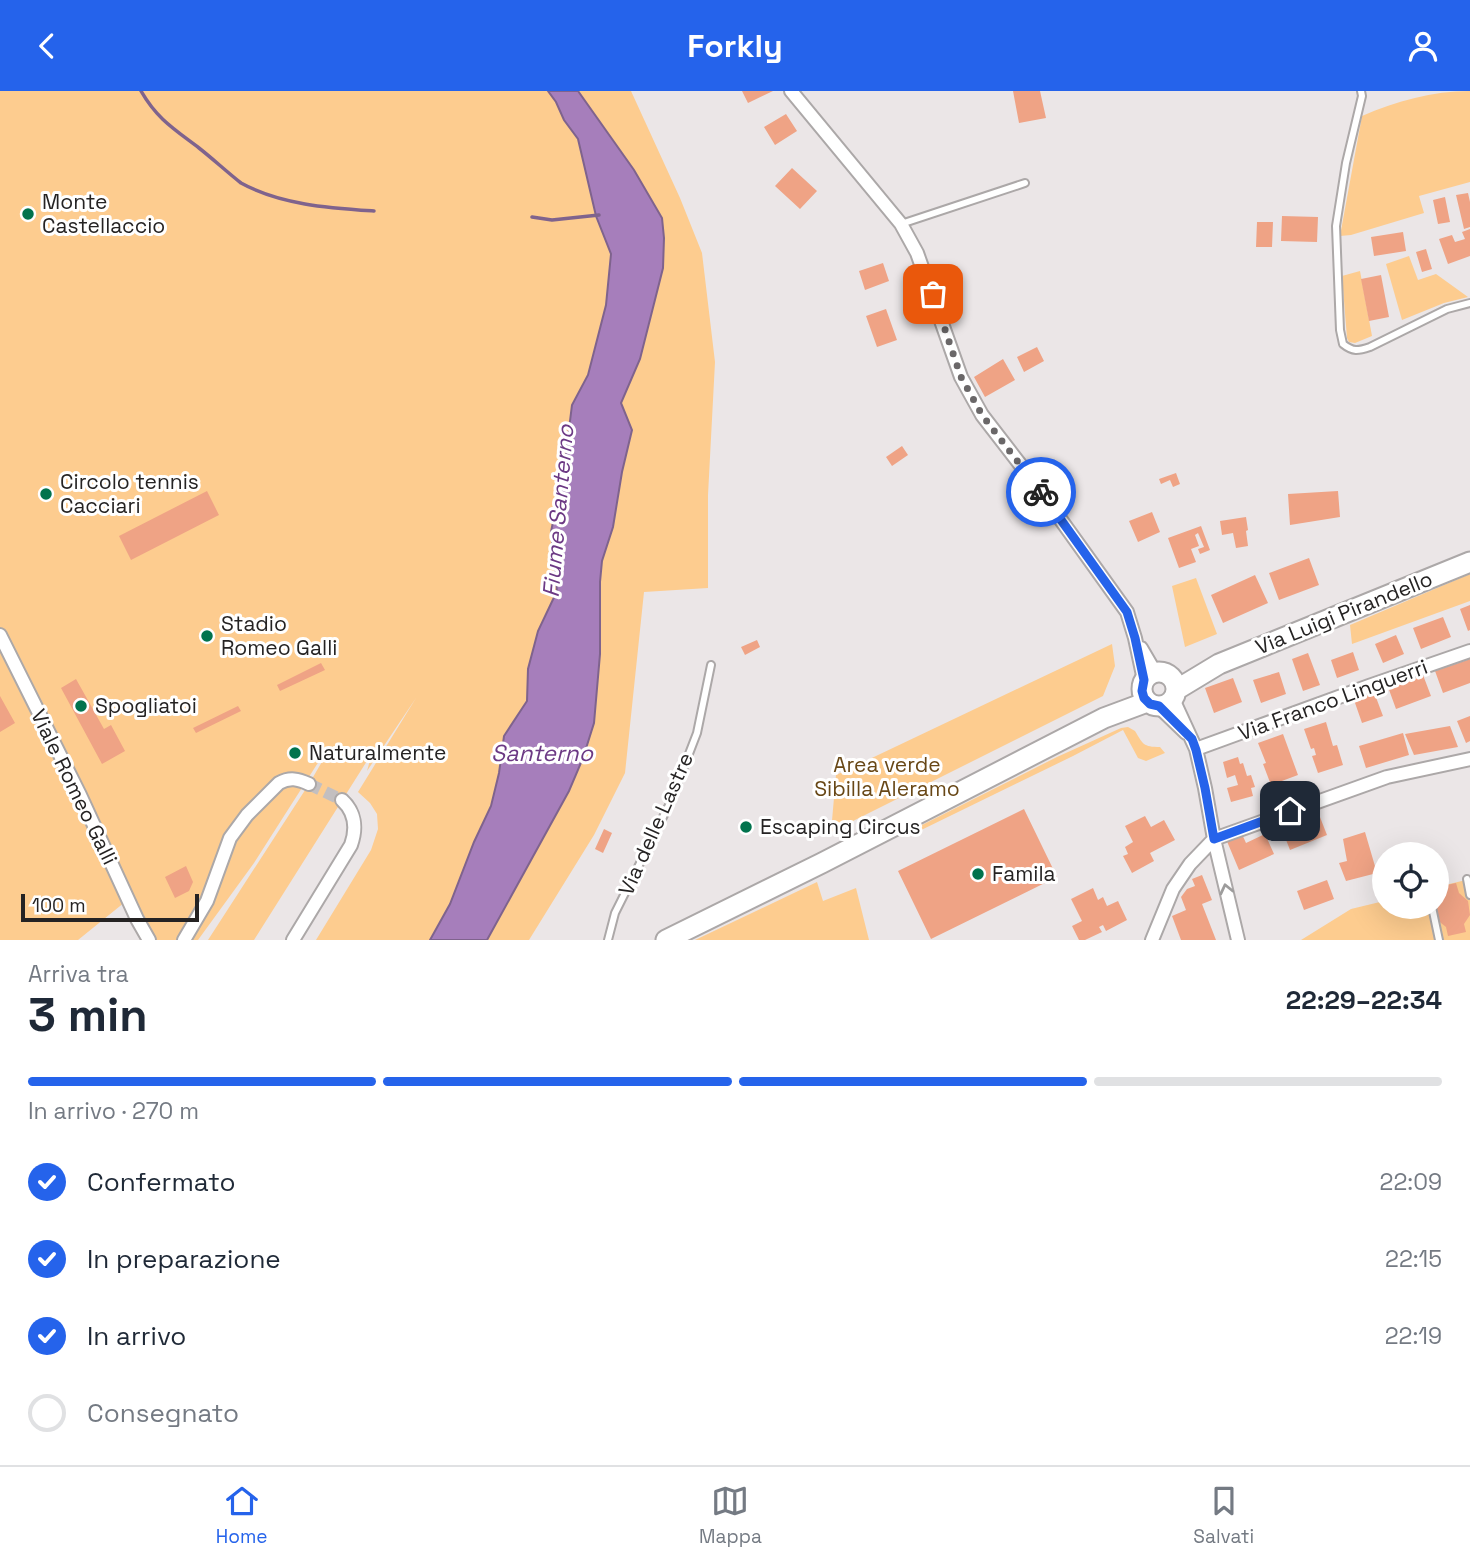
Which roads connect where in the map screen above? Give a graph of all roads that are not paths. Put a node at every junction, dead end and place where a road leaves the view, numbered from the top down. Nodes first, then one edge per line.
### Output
1 (791, 91) edge
2 (1361, 91) edge
3 (1025, 183) dead end
4 (901, 224) junction
5 (1470, 303) edge
6 (1470, 562) edge
7 (0, 635) edge
8 (1470, 651) edge
9 (4, 656) edge
10 (711, 665) dead end
11 (1158, 689) junction
12 (1194, 744) junction
13 (1470, 759) edge
14 (309, 784) tunnel mouth
15 (342, 800) tunnel mouth
16 (1214, 839) junction
17 (1467, 879) dead end
18 (1470, 895) edge
19 (1435, 919) edge
20 (149, 940) edge
21 (184, 940) edge
22 (293, 940) edge
23 (608, 940) edge
24 (666, 940) edge
25 (1152, 940) edge
26 (1238, 940) edge
27 (1439, 940) edge

1 - 4 street
2 - 5 lane
3 - 4 lane
4 - 11 street
6 - 11 street, Via Luigi Pirandello
7 - 9 street, Viale Romeo Galli
8 - 12 street, Via Franco Linguerri
9 - 20 street, Viale Romeo Galli
10 - 23 lane, Via delle Lastre
11 - 12 street
11 - 24 street, Via Luigi Pirandello
12 - 16 street
13 - 16 street
14 - 21 street
15 - 22 street
16 - 25 street
26 -> 16 street
17 - 18 lane
19 - 27 lane

